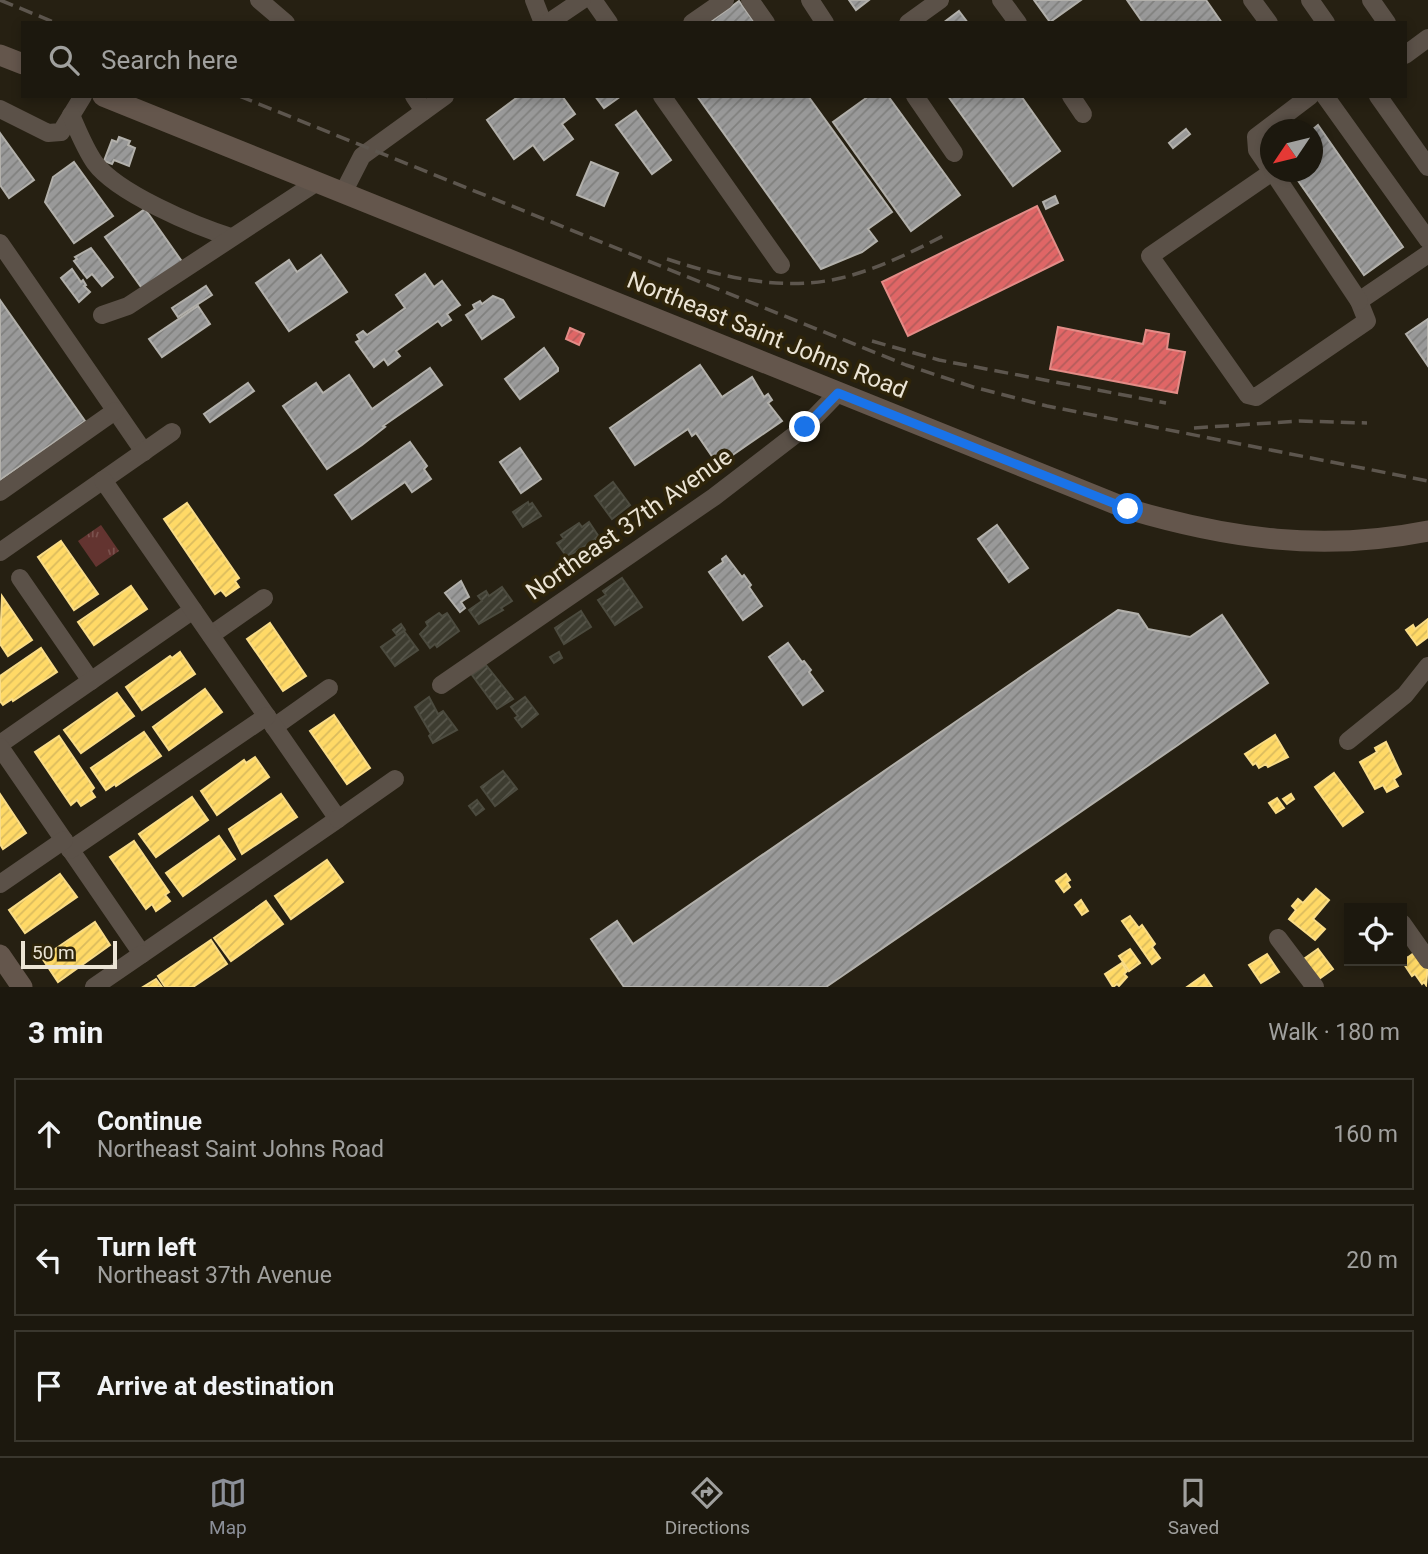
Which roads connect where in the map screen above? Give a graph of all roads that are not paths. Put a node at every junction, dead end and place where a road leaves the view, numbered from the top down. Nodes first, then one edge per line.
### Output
1 (259, 0) edge
2 (534, 0) edge
3 (582, 0) edge
4 (593, 0) edge
5 (725, 0) edge
6 (750, 0) edge
7 (810, 0) edge
8 (940, 0) edge
9 (1001, 0) edge
10 (1252, 0) edge
11 (1310, 0) edge
12 (1371, 0) edge
13 (284, 21) edge
14 (545, 21) edge
15 (549, 21) edge
16 (609, 21) edge
17 (695, 21) edge
18 (765, 21) edge
19 (824, 21) edge
20 (911, 21) edge
21 (1017, 21) edge
22 (1268, 21) edge
23 (1325, 21) edge
24 (1386, 21) edge
25 (1428, 38) edge
26 (1407, 51) edge
27 (0, 55) edge
28 (21, 63) edge
29 (82, 98) edge
30 (108, 98) edge
31 (438, 98) edge
32 (663, 98) edge
33 (916, 98) edge
34 (1072, 98) edge
35 (1307, 98) edge
36 (1326, 98) edge
37 (1380, 98) edge
38 (419, 104) edge
39 (0, 109) edge
40 (1083, 114) dead end
41 (71, 115) junction
42 (1280, 119) edge
43 (1260, 134) edge
44 (954, 153) dead end
45 (1260, 154) edge
46 (1425, 155) edge
47 (1260, 179) edge
48 (317, 182) junction
49 (1279, 182) edge
50 (343, 192) junction
51 (231, 237) junction
52 (1428, 240) edge
53 (0, 243) edge
54 (1428, 254) edge
55 (781, 265) dead end
56 (1359, 301) junction
57 (102, 315) dead end
58 (838, 393) junction
59 (115, 411) junction
60 (172, 432) dead end
61 (144, 452) junction
62 (103, 480) junction
63 (0, 492) edge
64 (1427, 533) edge
65 (0, 552) edge
66 (20, 578) dead end
67 (264, 598) dead end
68 (193, 610) junction
69 (211, 635) junction
70 (1428, 666) edge
71 (91, 681) junction
72 (441, 685) dead end
73 (329, 688) dead end
74 (270, 721) junction
75 (1348, 741) dead end
76 (0, 746) edge
77 (395, 779) dead end
78 (338, 819) junction
79 (67, 845) junction
80 (0, 884) edge
81 (1407, 930) edge
82 (1278, 938) dead end
83 (142, 954) junction
84 (0, 955) edge
85 (1428, 960) edge
86 (22, 987) edge
87 (94, 987) edge
88 (1315, 987) edge

1 - 13 street
2 - 14 street
3 - 15 street
4 - 16 street
5 - 17 street
6 - 18 street
7 - 19 street
8 - 20 street
9 - 21 street
10 - 22 street
11 - 23 street
12 - 24 street
25 - 26 street
27 - 28 main road
29 - 41 street
30 - 48 main road, Northeast Saint Johns Road
31 - 38 street
32 - 55 street
33 - 44 street
34 - 40 street
35 - 42 street
36 - 52 street
37 - 46 street
38 - 50 street
39 - 41 street
41 - 51 street
43 - 45 street
47 - 56 street
48 - 50 main road, Northeast Saint Johns Road
48 - 51 street
49 - 56 street
50 - 58 main road, Northeast Saint Johns Road
51 - 57 street
53 - 59 street
54 - 56 street
58 - 64 main road, Northeast Saint Johns Road
58 - 72 street, Northeast 37th Avenue
59 - 61 street
59 - 63 street
60 - 61 street
61 - 62 street
62 - 65 street
62 - 68 street
66 - 71 street
67 - 69 street
68 - 69 street
68 - 71 street
69 - 74 street
70 - 75 street
71 - 76 street
73 - 74 street
74 - 78 street
74 - 79 street
76 - 79 street
77 - 78 street
78 - 83 street
79 - 80 street
79 - 83 street
81 - 85 street
82 - 88 street
83 - 87 street
84 - 86 main road

